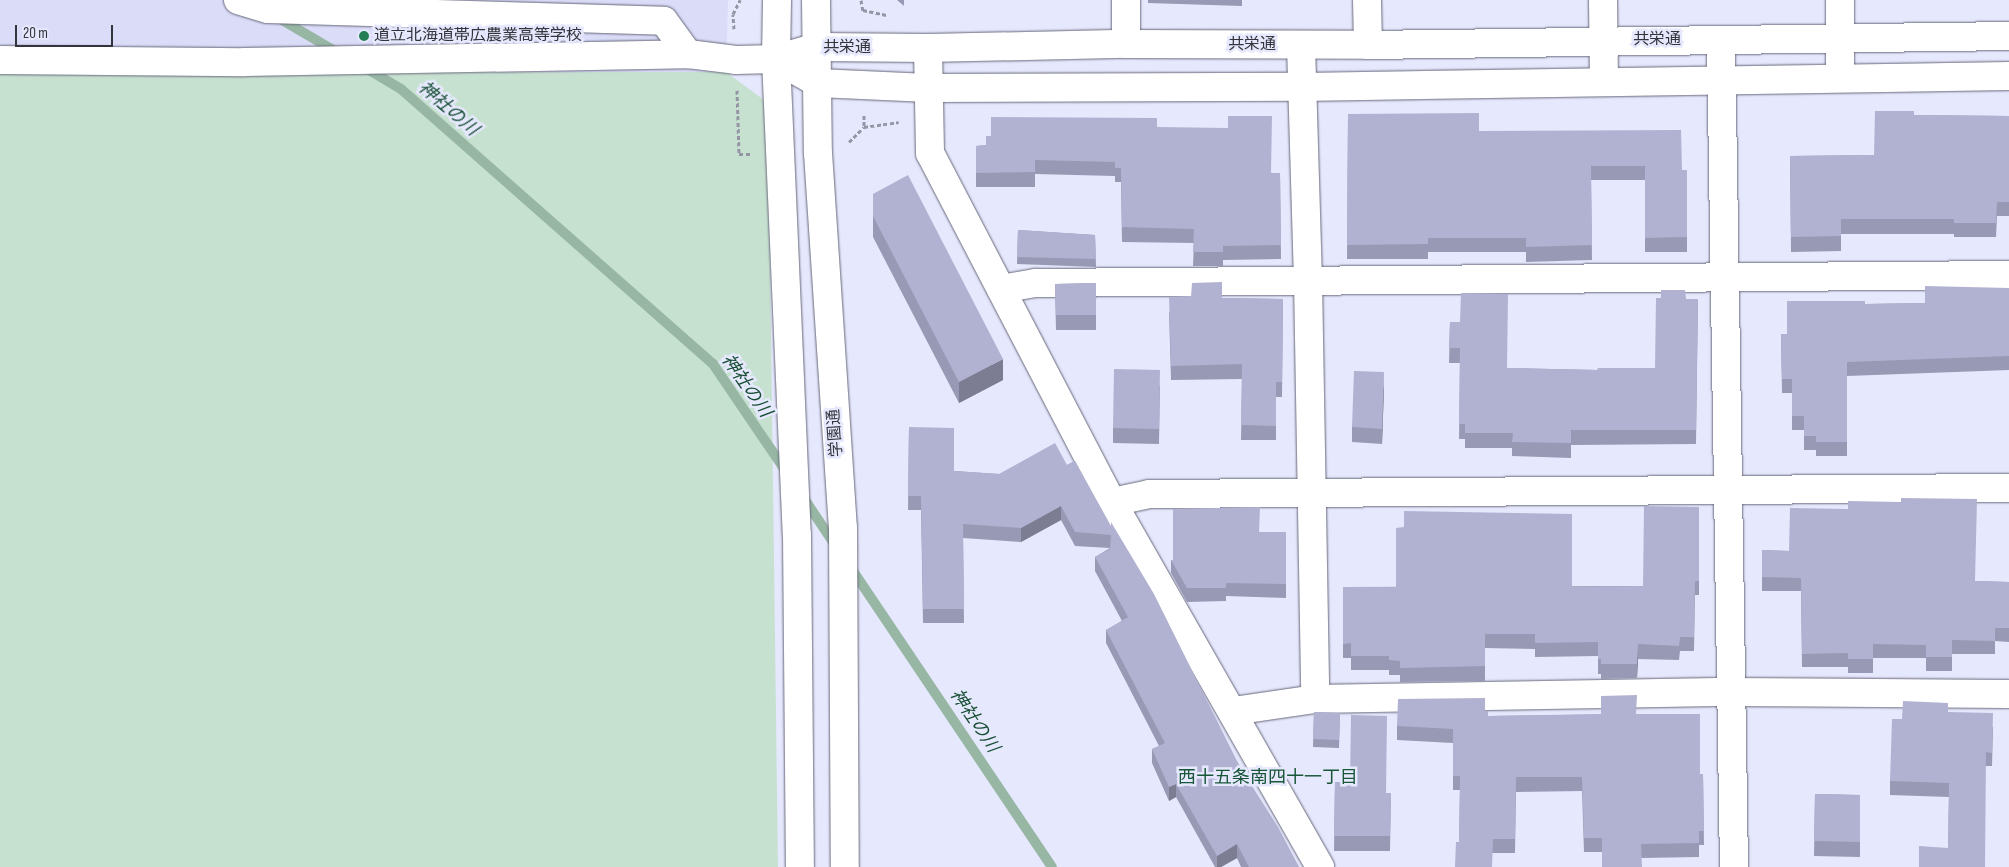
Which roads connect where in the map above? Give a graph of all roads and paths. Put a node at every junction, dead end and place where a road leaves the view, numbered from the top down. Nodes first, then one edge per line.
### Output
1 (238, 0) edge
2 (777, 0) edge
3 (816, 0) edge
4 (861, 0) edge
5 (1126, 0) edge
6 (1367, 0) edge
7 (1602, 0) edge
8 (1840, 0) edge
9 (863, 10) dead end
10 (2009, 36) edge
11 (1840, 37) junction
12 (1603, 40) junction
13 (1721, 40) junction
14 (1126, 44) junction
15 (1300, 45) junction
16 (1368, 45) junction
17 (817, 47) junction
18 (928, 48) junction
19 (688, 54) junction
20 (776, 59) junction
21 (0, 60) edge
22 (2009, 76) edge
23 (1840, 78) junction
24 (1722, 80) junction
25 (1604, 81) junction
26 (818, 83) junction
27 (1302, 87) junction
28 (928, 88) junction
29 (2009, 275) edge
30 (1725, 279) junction
31 (1308, 280) junction
32 (1001, 289) junction
33 (1727, 488) junction
34 (2009, 488) edge
35 (1311, 494) junction
36 (1112, 502) junction
37 (1732, 692) junction
38 (2009, 694) edge
39 (1315, 699) junction
40 (1233, 711) junction
41 (800, 867) edge
42 (845, 867) edge
43 (1320, 867) edge
44 (1734, 867) edge

1 - 19 street
2 - 20 street
3 - 17 street, 学園通
4 - 9 path
5 - 14 street
6 - 16 street
7 - 12 street
8 - 11 street
10 - 11 street, 共栄通
11 - 13 street, 共栄通
11 - 23 street
12 - 13 street, 共栄通
12 - 16 street, 共栄通
12 - 25 street
13 - 24 street
14 - 15 street, 共栄通
14 - 18 street, 共栄通
15 - 16 street, 共栄通
15 - 27 street
17 - 18 street, 共栄通
17 - 20 street, 共栄通
17 - 26 street, 学園通
18 - 28 street
19 - 20 street, 共栄通
19 - 21 street, 共栄通
20 - 26 street
20 - 41 street
22 - 23 street
23 - 24 street
24 - 25 street
24 - 30 street
25 - 27 street
26 - 28 street
26 - 42 street, 学園通
27 - 28 street
27 - 31 street
28 - 32 street
29 - 30 street
30 - 31 street
30 - 33 street
31 - 32 street
31 - 35 street
32 - 36 street
33 - 34 street
33 - 35 street
33 - 37 street
35 - 36 street
35 - 39 street
36 - 40 street
37 - 38 street
37 - 39 street
37 - 44 street
39 - 40 street
40 - 43 street

